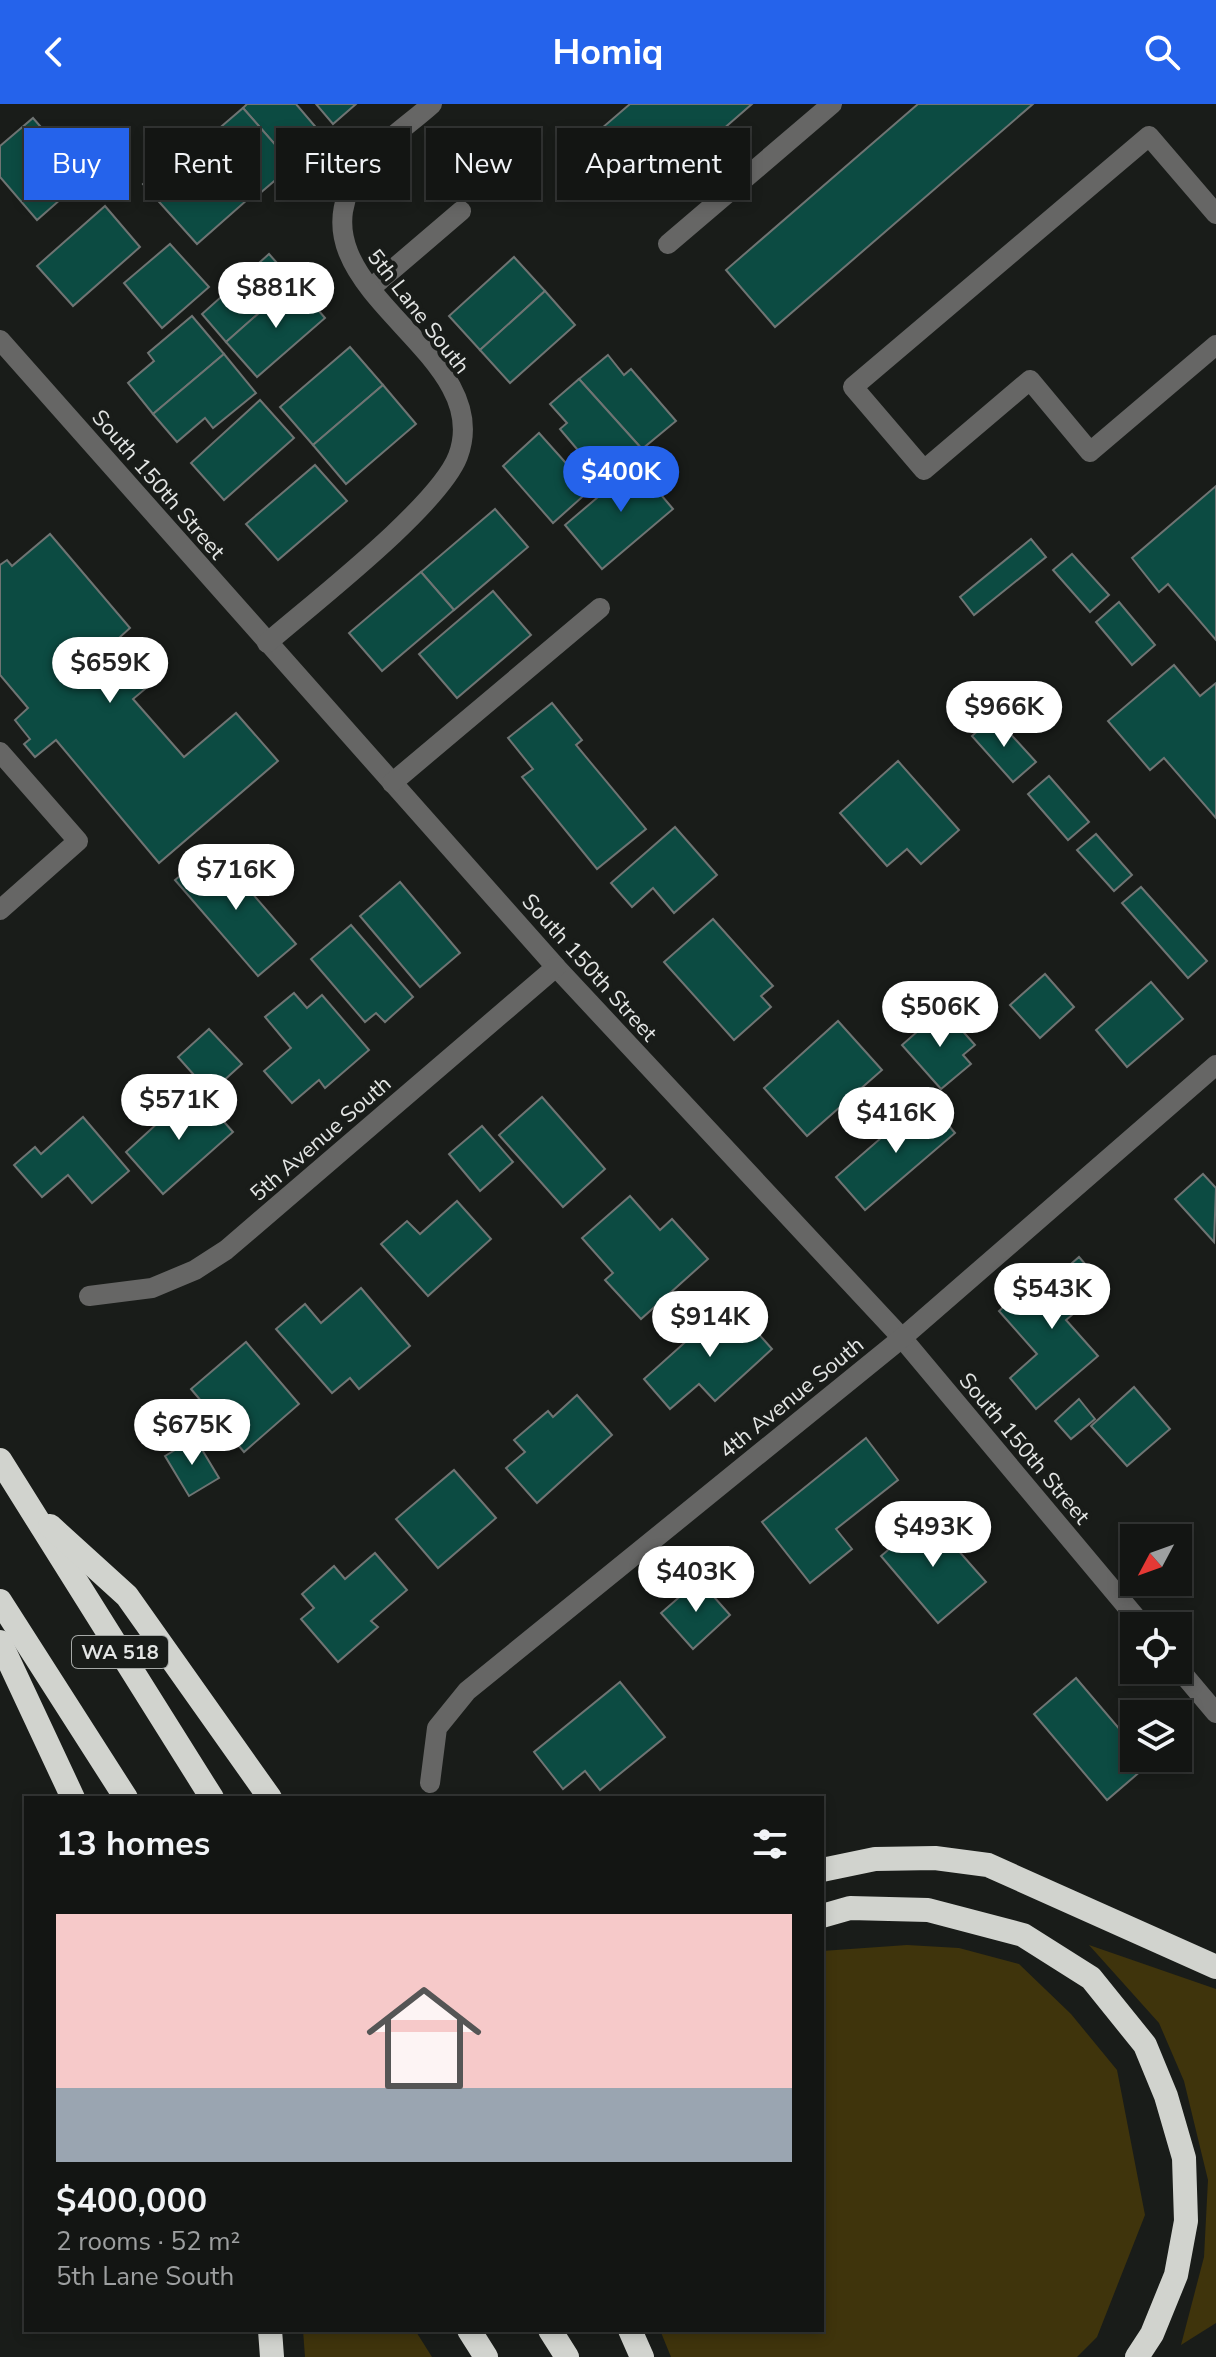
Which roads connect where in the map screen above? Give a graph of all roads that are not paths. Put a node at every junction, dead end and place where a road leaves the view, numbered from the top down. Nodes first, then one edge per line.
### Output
1 (432, 104) edge
2 (832, 104) edge
3 (461, 211) dead end
4 (1216, 214) edge
5 (668, 244) dead end
6 (371, 288) junction
7 (0, 340) edge
8 (1216, 345) edge
9 (600, 608) dead end
10 (267, 643) junction
11 (3, 763) edge
12 (392, 783) junction
13 (0, 910) edge
14 (556, 967) junction
15 (1216, 1065) edge
16 (89, 1296) dead end
17 (902, 1338) junction
18 (0, 1460) edge
19 (28, 1505) junction
20 (0, 1601) edge
21 (1131, 1612) edge
22 (0, 1642) edge
23 (1192, 1684) edge
24 (1216, 1713) edge
25 (430, 1783) dead end
26 (72, 1796) edge
27 (125, 1796) edge
28 (211, 1796) edge
29 (269, 1796) edge
30 (824, 1870) edge
31 (824, 1915) edge
32 (1216, 1967) edge
33 (270, 2332) edge
34 (470, 2332) edge
35 (551, 2332) edge
36 (631, 2332) edge
37 (272, 2357) edge
38 (486, 2357) edge
39 (567, 2357) edge
40 (642, 2357) edge
41 (1137, 2357) edge

1 - 6 street, 5th Lane South
2 - 5 street
3 - 6 street
4 - 8 street
6 - 10 street, 5th Lane South
7 - 10 street, South 150th Street
9 - 12 street
10 - 12 street, South 150th Street
11 - 13 street
12 - 14 street, South 150th Street
14 - 16 street, 5th Avenue South
14 - 17 street, South 150th Street
15 - 17 street, 4th Avenue South
17 - 21 street, South 150th Street
17 - 25 street, 4th Avenue South
18 - 19 highway, WA 518
19 - 28 highway, WA 518
19 - 29 highway
20 - 27 highway, WA 518
22 - 26 highway
23 - 24 street
30 - 32 highway
31 - 41 highway
33 - 37 highway
34 - 38 highway
35 - 39 highway
36 - 40 highway

